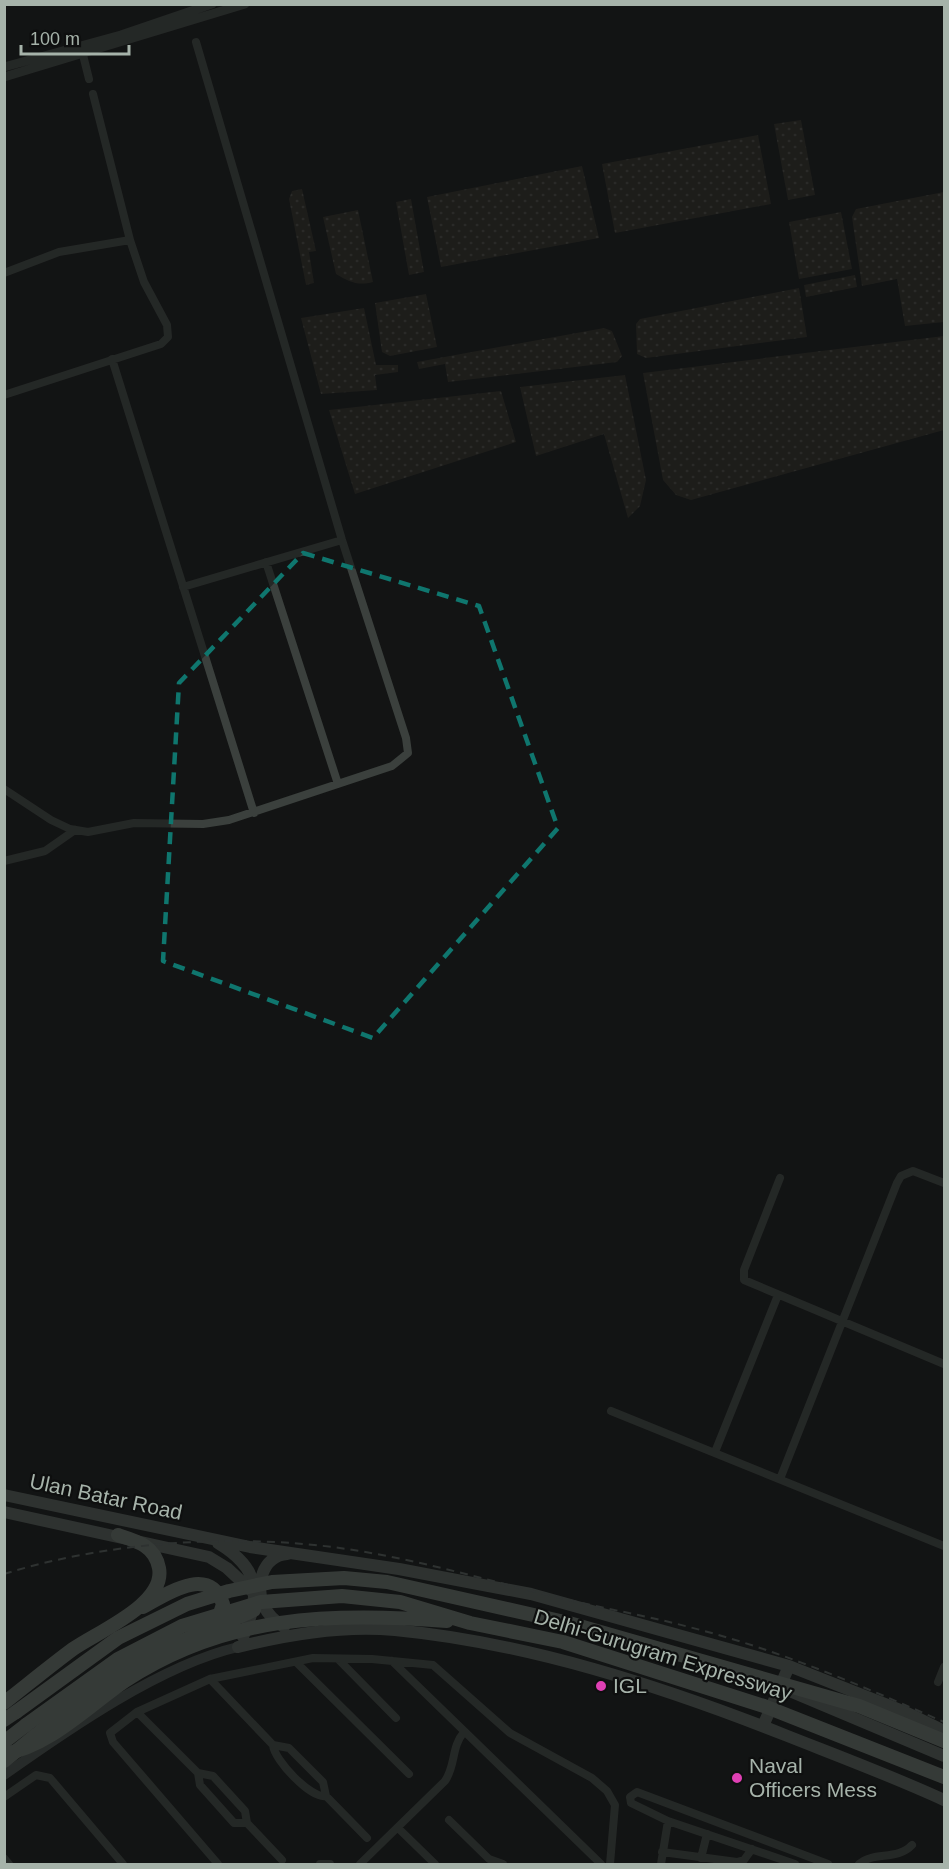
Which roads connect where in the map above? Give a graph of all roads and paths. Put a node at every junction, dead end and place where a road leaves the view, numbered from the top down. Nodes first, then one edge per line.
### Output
1 (212, 4) edge
2 (245, 4) edge
3 (196, 42) dead end
4 (83, 55) junction
5 (4, 67) edge
6 (4, 77) edge
7 (89, 79) dead end
8 (93, 94) dead end
9 (130, 240) junction
10 (4, 273) edge
11 (112, 359) junction
12 (4, 395) edge
13 (342, 540) junction
14 (266, 562) junction
15 (183, 587) junction
16 (338, 784) junction
17 (4, 789) edge
18 (254, 813) junction
19 (75, 830) junction
20 (4, 861) edge
21 (780, 1178) dead end
22 (945, 1183) edge
23 (778, 1295) junction
24 (842, 1323) junction
25 (945, 1364) edge
26 (611, 1411) dead end
27 (716, 1452) junction
28 (780, 1479) junction
29 (4, 1495) edge
30 (4, 1512) edge
31 (118, 1535) junction
32 (200, 1537) junction
33 (945, 1546) edge
34 (293, 1554) junction
35 (448, 1578) junction
36 (255, 1594) junction
37 (254, 1610) junction
38 (126, 1616) junction
39 (470, 1623) junction
40 (204, 1633) junction
41 (302, 1633) junction
42 (437, 1637) junction
43 (238, 1647) junction
44 (338, 1659) junction
45 (296, 1662) junction
46 (392, 1662) junction
47 (789, 1666) junction
48 (945, 1667) edge
49 (761, 1678) junction
50 (210, 1679) junction
51 (938, 1682) dead end
52 (4, 1703) edge
53 (137, 1712) junction
54 (396, 1718) dead end
55 (56, 1719) junction
56 (4, 1720) edge
57 (763, 1726) junction
58 (945, 1731) edge
59 (464, 1732) junction
60 (4, 1742) edge
61 (945, 1742) edge
62 (273, 1745) junction
63 (40, 1751) junction
64 (4, 1754) edge
65 (945, 1756) edge
66 (4, 1761) edge
67 (198, 1773) junction
68 (408, 1774) dead end
69 (4, 1775) edge
70 (945, 1777) edge
71 (326, 1796) junction
72 (4, 1797) edge
73 (630, 1798) junction
74 (945, 1800) edge
75 (615, 1805) junction
76 (449, 1820) dead end
77 (668, 1821) junction
78 (247, 1823) junction
79 (398, 1828) junction
80 (707, 1834) junction
81 (367, 1838) dead end
82 (912, 1845) dead end
83 (778, 1846) junction
84 (752, 1849) junction
85 (662, 1852) junction
86 (4, 1858) edge
87 (701, 1858) junction
88 (777, 1858) junction
89 (282, 1860) dead end
90 (488, 1862) edge
91 (9, 1864) edge
92 (123, 1864) edge
93 (218, 1864) edge
94 (320, 1864) edge
95 (330, 1864) edge
96 (360, 1864) edge
97 (435, 1864) edge
98 (503, 1864) edge
99 (601, 1864) edge
100 (610, 1864) edge
101 (661, 1864) edge
102 (795, 1864) edge
103 (828, 1864) edge
104 (859, 1864) edge

1 - 5 street
2 - 4 street
3 - 13 street
4 - 6 street
4 - 7 street
8 - 9 street
9 - 10 street
9 - 11 street
11 - 12 street
11 - 15 street
13 - 14 street
13 - 16 street
14 - 15 street
14 - 16 street
15 - 18 street
16 - 18 street
17 - 19 street
18 - 19 street
19 - 20 street
21 - 23 street
22 - 24 street
23 - 24 street
23 - 27 street
24 - 25 street
24 - 28 street
26 - 27 street
27 - 28 street
28 - 33 street
29 - 32 main road, Ulan Batar Road
30 - 31 main road, Ulan Batar Road
31 - 36 main road, Ulan Batar Road
31 - 38 highway
32 - 34 main road
32 - 36 main road
34 - 35 main road
34 - 41 main road
35 - 42 main road
35 - 47 main road
36 - 37 main road
37 - 40 highway
37 - 43 main road
38 - 40 highway
38 - 52 highway
39 - 60 highway, Delhi-Gurugram Expressway, bridge
39 - 64 highway, bridge
39 - 70 highway, Delhi-Gurugram Expressway, bridge
40 - 55 highway
41 - 42 main road
41 - 43 main road
42 - 57 main road
43 - 63 main road
44 - 45 street
44 - 46 street
44 - 54 street
45 - 50 street
45 - 68 street
46 - 59 street
46 - 75 street
47 - 57 main road
47 - 58 main road
48 - 51 street
49 - 56 highway, Delhi-Gurugram Expressway, bridge
49 - 61 highway, Delhi-Gurugram Expressway, bridge
49 - 65 main road, bridge
50 - 53 street
50 - 62 street
53 - 67 street
53 - 93 street
55 - 63 highway
55 - 66 highway
57 - 74 main road
59 - 79 street
59 - 99 street
62 - 71 street
62 - 71 street
63 - 69 main road
67 - 78 street
67 - 78 street
71 - 81 street
72 - 92 street
73 - 75 street
73 - 77 street
73 - 83 street
75 - 100 street
76 - 90 street
77 - 80 street
77 - 85 street
78 - 89 street
79 - 96 street
79 - 97 street
80 - 84 street
80 - 87 street
82 - 104 street
83 - 88 street
83 - 103 street
84 - 87 street
84 - 88 street
85 - 87 street
85 - 101 street
86 - 91 street
88 - 102 street
90 - 98 street
94 - 95 street

